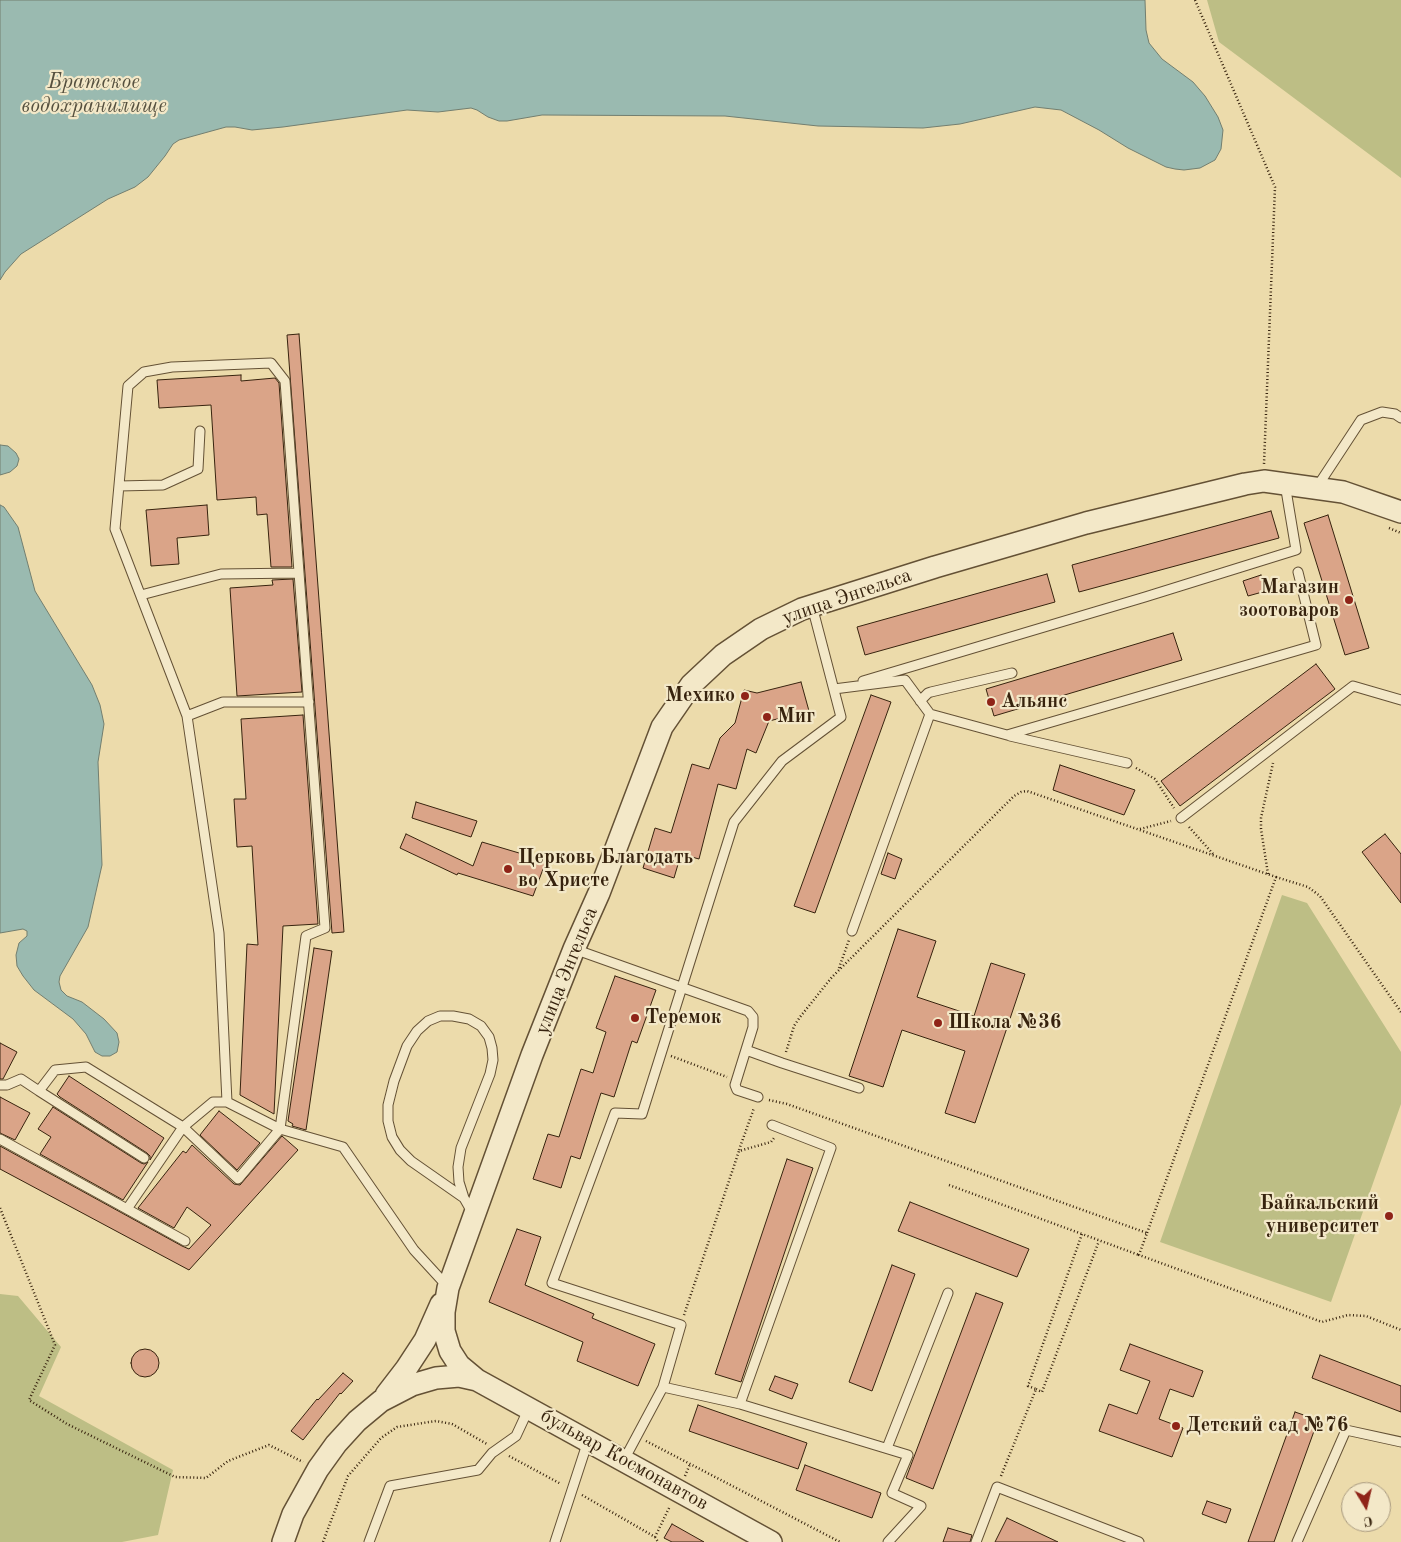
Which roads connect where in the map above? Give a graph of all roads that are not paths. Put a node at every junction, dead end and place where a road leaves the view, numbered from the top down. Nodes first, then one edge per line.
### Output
1 (1401, 418) edge
2 (200, 432) dead end
3 (1285, 484) junction
4 (119, 486) junction
5 (1316, 488) junction
6 (1401, 512) edge
7 (1298, 572) dead end
8 (299, 573) junction
9 (141, 595) junction
10 (812, 606) junction
11 (1012, 673) dead end
12 (834, 689) junction
13 (1401, 700) edge
14 (920, 701) junction
15 (309, 702) junction
16 (930, 714) junction
17 (187, 716) junction
18 (1007, 735) junction
19 (1127, 763) road end
20 (1181, 818) road end
21 (852, 931) road end
22 (574, 948) junction
23 (683, 988) junction
24 (746, 1050) junction
25 (0, 1085) edge
26 (859, 1088) dead end
27 (39, 1090) junction
28 (758, 1097) road end
29 (227, 1102) junction
30 (772, 1125) road end
31 (183, 1127) junction
32 (280, 1129) junction
33 (0, 1139) edge
34 (144, 1158) dead end
35 (469, 1207) junction
36 (128, 1209) junction
37 (186, 1241) dead end
38 (448, 1288) junction
39 (948, 1293) dead end
40 (477, 1380) junction
41 (663, 1387) junction
42 (381, 1401) junction
43 (740, 1404) junction
44 (530, 1408) junction
45 (588, 1441) junction
46 (1401, 1442) edge
47 (887, 1448) junction
48 (624, 1460) junction
49 (283, 1542) edge
50 (369, 1542) edge
51 (555, 1542) edge
52 (771, 1542) edge
53 (888, 1542) edge
54 (976, 1542) edge
55 (1139, 1542) edge
56 (1297, 1542) edge

1 - 5 lane
2 - 4 lane
3 - 5 street, улица Энгельса
3 - 10 street, улица Энгельса
3 - 12 lane
4 - 8 lane
4 - 9 lane
5 - 6 street, улица Энгельса
7 - 18 lane
8 - 9 lane
8 - 15 lane
9 - 17 lane
10 - 12 lane
10 - 22 street, улица Энгельса
11 - 14 lane
12 - 14 lane
12 - 23 lane
13 - 20 lane
14 - 16 lane
15 - 17 lane
15 - 32 lane
16 - 18 lane
16 - 21 lane
17 - 29 lane
18 - 19 lane
22 - 23 lane
22 - 35 street, улица Энгельса
23 - 24 lane
23 - 41 lane
24 - 26 lane
24 - 28 lane
25 - 27 lane
27 - 31 lane
27 - 34 lane
29 - 31 lane
29 - 32 lane
30 - 43 lane
31 - 32 lane
31 - 36 lane
32 - 38 lane
33 - 36 lane
35 - 35 lane
35 - 38 street, улица Энгельса
36 - 37 lane
38 - 40 street, улица Энгельса
38 - 42 street
39 - 47 lane
40 - 42 street
40 - 44 street, бульвар Космонавтов
41 - 43 lane
41 - 48 lane
42 - 49 street
43 - 47 lane
44 - 45 street, бульвар Космонавтов
44 - 50 lane
45 - 48 street, бульвар Космонавтов
45 - 51 lane
46 - 56 lane
47 - 53 lane
48 - 52 street, бульвар Космонавтов
54 - 55 lane

